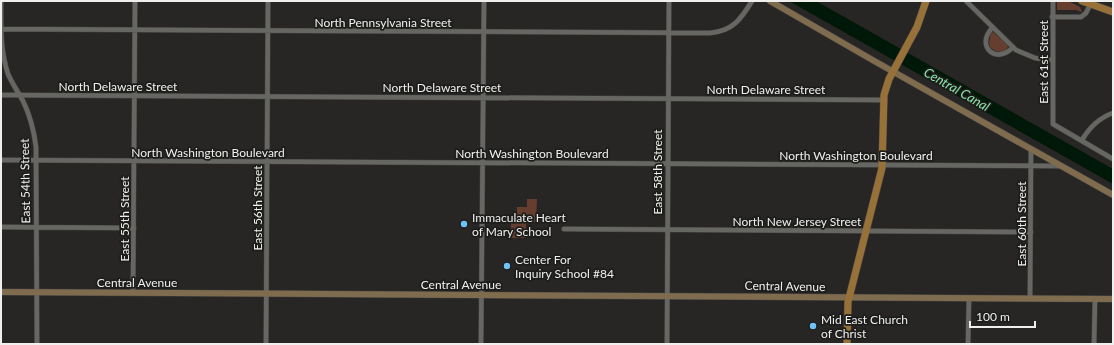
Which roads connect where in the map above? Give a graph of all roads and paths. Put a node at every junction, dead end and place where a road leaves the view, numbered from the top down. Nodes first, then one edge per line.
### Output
1 (2, 1) edge
2 (135, 1) edge
3 (268, 1) edge
4 (484, 1) edge
5 (669, 1) edge
6 (752, 1) edge
7 (770, 1) edge
8 (926, 1) edge
9 (966, 1) edge
10 (1053, 1) edge
11 (1082, 1) edge
12 (1090, 5) junction
13 (1113, 12) edge
14 (1052, 17) junction
15 (992, 28) junction
16 (1, 29) edge
17 (135, 30) junction
18 (268, 31) junction
19 (484, 32) junction
20 (668, 33) junction
21 (1013, 47) junction
22 (1052, 60) junction
23 (893, 72) junction
24 (1, 95) edge
25 (19, 95) junction
26 (135, 96) junction
27 (267, 96) junction
28 (483, 98) junction
29 (668, 99) junction
30 (883, 100) junction
31 (1113, 113) edge
32 (1082, 140) junction
33 (1031, 149) junction
34 (1113, 158) edge
35 (1, 160) edge
36 (37, 161) junction
37 (134, 161) junction
38 (267, 162) junction
39 (482, 163) junction
40 (668, 164) junction
41 (883, 166) junction
42 (1031, 166) junction
43 (1062, 166) junction
44 (1113, 195) edge
45 (1, 226) edge
46 (37, 227) junction
47 (134, 228) junction
48 (564, 229) dead end
49 (667, 230) junction
50 (866, 231) junction
51 (1031, 232) junction
52 (1, 292) edge
53 (37, 292) junction
54 (133, 293) junction
55 (266, 294) junction
56 (481, 295) junction
57 (667, 296) junction
58 (849, 297) junction
59 (969, 298) junction
60 (1030, 298) junction
61 (1095, 298) junction
62 (1113, 298) edge
63 (37, 344) edge
64 (266, 344) edge
65 (481, 344) edge
66 (667, 344) edge
67 (847, 344) edge
68 (968, 344) edge
69 (1094, 344) edge

1 - 16 street, East 54th Street
2 - 17 street, East 55th Street
3 - 18 street, East 56th Street
4 - 19 street
5 - 20 street, East 58th Street
6 - 20 street, North Pennsylvania Street
7 - 23 main road
8 - 23 main road
9 - 15 street
10 - 14 street, East 61st Street
11 - 12 main road
12 - 13 main road
12 - 14 street
14 - 22 street, East 61st Street
15 - 21 street
15 - 21 street
16 - 17 street, North Pennsylvania Street
16 - 25 street, East 54th Street
17 - 18 street, North Pennsylvania Street
17 - 26 street, East 55th Street
18 - 19 street, North Pennsylvania Street
18 - 27 street, East 56th Street
19 - 20 street, North Pennsylvania Street
19 - 28 street
20 - 29 street, East 58th Street
21 - 22 street
22 - 32 street, East 61st Street
23 - 30 main road
23 - 33 main road
24 - 25 street, North Delaware Street
25 - 26 street, North Delaware Street
25 - 36 street, East 54th Street
26 - 27 street, North Delaware Street
26 - 37 street, East 55th Street
27 - 28 street, North Delaware Street
27 - 38 street, East 56th Street
28 - 29 street, North Delaware Street
28 - 39 street
29 - 30 street, North Delaware Street
29 - 40 street, East 58th Street
30 - 41 main road
31 - 32 street
32 - 34 street
33 - 42 street, East 60th Street
33 - 43 main road
35 - 36 street, North Washington Boulevard
36 - 37 street, North Washington Boulevard
36 - 46 street, East 54th Street
37 - 38 street, North Washington Boulevard
37 - 47 street, East 55th Street
38 - 39 street, North Washington Boulevard
38 - 55 street, East 56th Street
39 - 40 street, North Washington Boulevard
39 - 56 street
40 - 41 street, North Washington Boulevard
40 - 49 street, East 58th Street
41 - 42 street, North Washington Boulevard
41 - 50 main road
42 - 43 street, North Washington Boulevard
42 - 51 street, East 60th Street
43 - 44 main road
45 - 46 street
46 - 47 street
46 - 53 street, East 54th Street
47 - 54 street, East 55th Street
48 - 49 street, North New Jersey Street
49 - 50 street, North New Jersey Street
49 - 57 street, East 58th Street
50 - 51 street, North New Jersey Street
50 - 58 main road
51 - 60 street, East 60th Street
52 - 53 main road, Central Avenue
53 - 54 main road, Central Avenue
53 - 63 street, East 54th Street
54 - 55 main road, Central Avenue
55 - 56 main road, Central Avenue
55 - 64 street, East 56th Street
56 - 57 main road, Central Avenue
56 - 65 street
57 - 58 main road, Central Avenue
57 - 66 street, East 58th Street
58 - 59 main road, Central Avenue
58 - 67 main road
59 - 60 main road, Central Avenue
59 - 68 street
60 - 61 main road, Central Avenue
61 - 62 main road, Central Avenue
61 - 69 street

